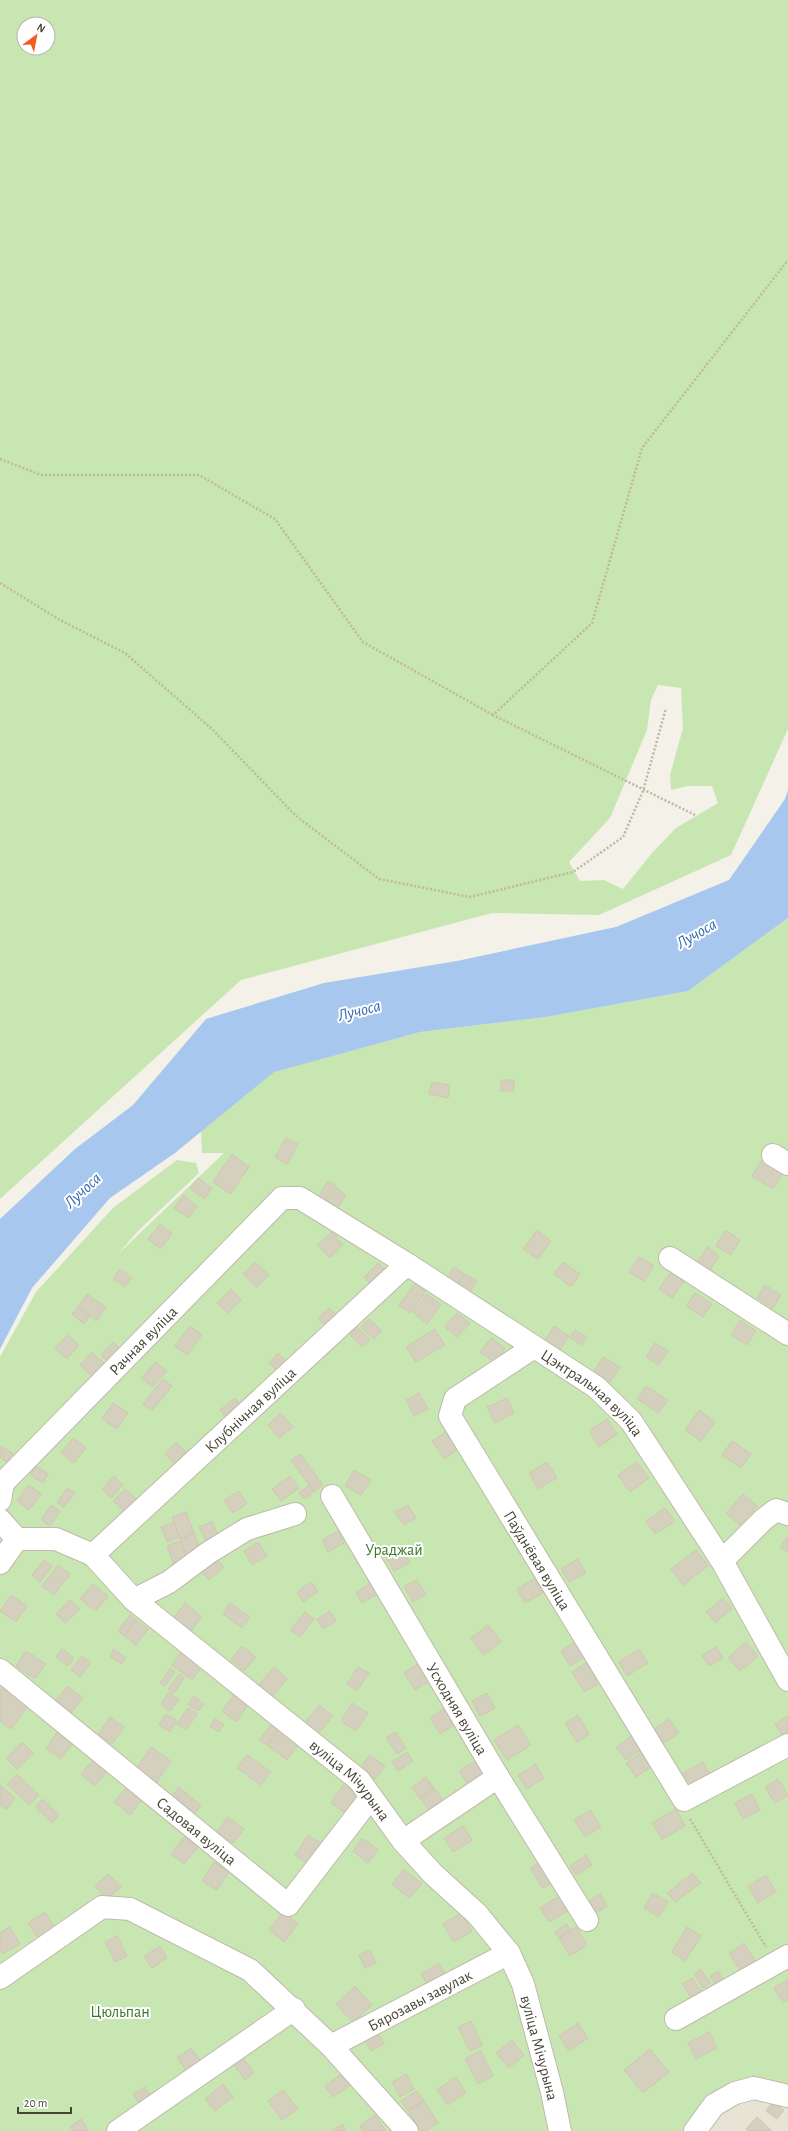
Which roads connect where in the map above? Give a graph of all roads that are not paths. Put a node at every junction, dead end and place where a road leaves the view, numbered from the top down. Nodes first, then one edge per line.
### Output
1 (300, 1198) joint
2 (670, 1258) dead end
3 (407, 1264) junction
4 (788, 1334) edge
5 (534, 1347) junction
6 (332, 1496) dead end
7 (0, 1500) edge
8 (296, 1514) dead end
9 (788, 1514) edge
10 (0, 1520) edge
11 (17, 1539) junction
12 (93, 1555) junction
13 (722, 1561) junction
14 (0, 1563) edge
15 (134, 1600) junction
16 (0, 1670) edge
17 (788, 1680) edge
18 (788, 1745) edge
19 (498, 1777) junction
20 (371, 1797) junction
21 (403, 1841) junction
22 (587, 1920) dead end
23 (509, 1953) junction
24 (782, 1959) edge
25 (0, 1978) edge
26 (294, 2009) junction
27 (676, 2019) dead end
28 (331, 2046) junction
29 (788, 2096) edge
30 (118, 2131) edge
31 (407, 2131) edge
32 (560, 2131) edge
33 (695, 2131) edge

1 - 3 street, Цэнтральная вуліца
1 - 7 street, Рачная вуліца
2 - 4 street
3 - 5 street, Цэнтральная вуліца
3 - 12 street, Клубнічная вуліца
5 - 13 street, Цэнтральная вуліца
5 - 18 street, Паўднёвая вуліца
6 - 19 street, Усходняя вуліца
8 - 15 street
9 - 13 street
10 - 11 street
11 - 12 street, вуліца Мічурына
11 - 14 street
12 - 15 street, вуліца Мічурына
13 - 17 street, Цэнтральная вуліца
15 - 20 street, вуліца Мічурына
16 - 20 street, Садовая вуліца
19 - 21 street
19 - 22 street, Усходняя вуліца
20 - 21 street, вуліца Мічурына
21 - 23 street, вуліца Мічурына
23 - 28 street, Бярозавы завулак
23 - 32 street, вуліца Мічурына
24 - 27 street
25 - 26 street
26 - 28 street
26 - 30 street
28 - 31 street
29 - 33 street

